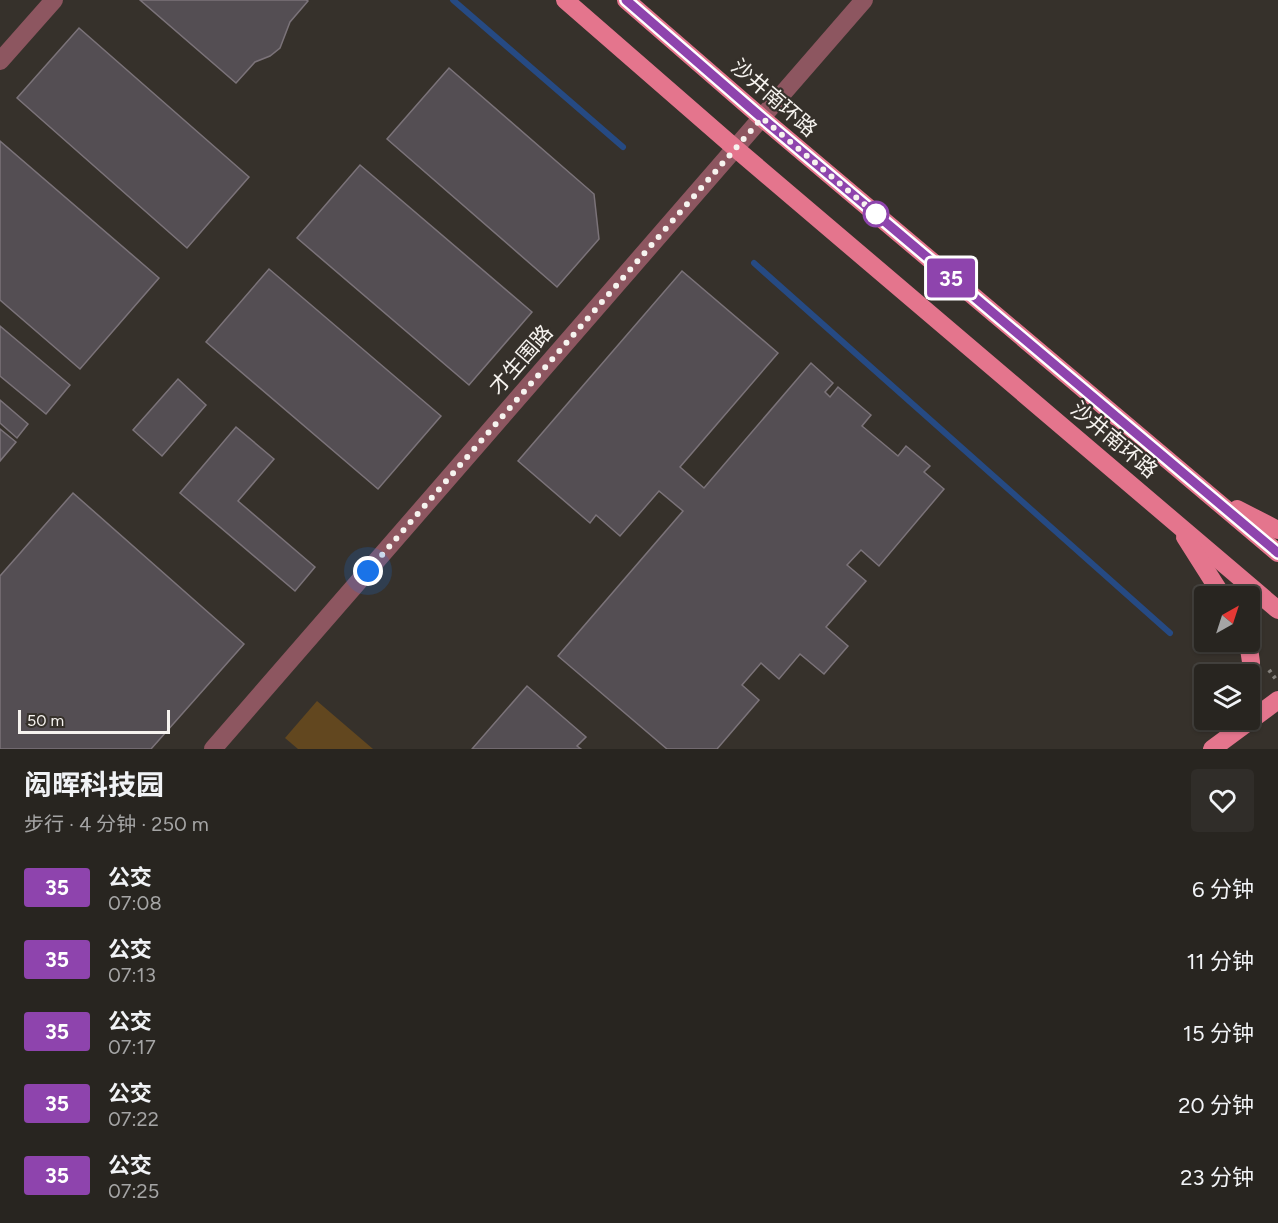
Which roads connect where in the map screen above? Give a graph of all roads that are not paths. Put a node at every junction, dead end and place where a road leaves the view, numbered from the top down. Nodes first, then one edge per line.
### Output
1 (54, 0) edge
2 (565, 0) edge
3 (626, 0) edge
4 (864, 0) edge
5 (0, 62) edge
6 (762, 118) junction
7 (735, 148) junction
8 (1207, 493) junction
9 (1176, 522) junction
10 (1278, 530) edge
11 (1278, 553) edge
12 (1216, 586) edge
13 (1278, 610) edge
14 (1278, 700) edge
15 (1220, 730) edge
16 (213, 749) edge
17 (1205, 749) edge
18 (1212, 749) edge

1 - 5 street
2 - 7 main road, 沙井南环路
3 - 6 main road, 沙井南环路
4 - 6 street, 才生围路
6 - 7 street, 才生围路
6 - 8 main road, 沙井南环路
7 - 9 main road, 沙井南环路
7 - 16 street, 才生围路
8 - 10 main road
8 - 11 main road, 沙井南环路
9 - 12 main road
9 - 13 main road, 沙井南环路
14 - 18 main road
15 - 17 main road

